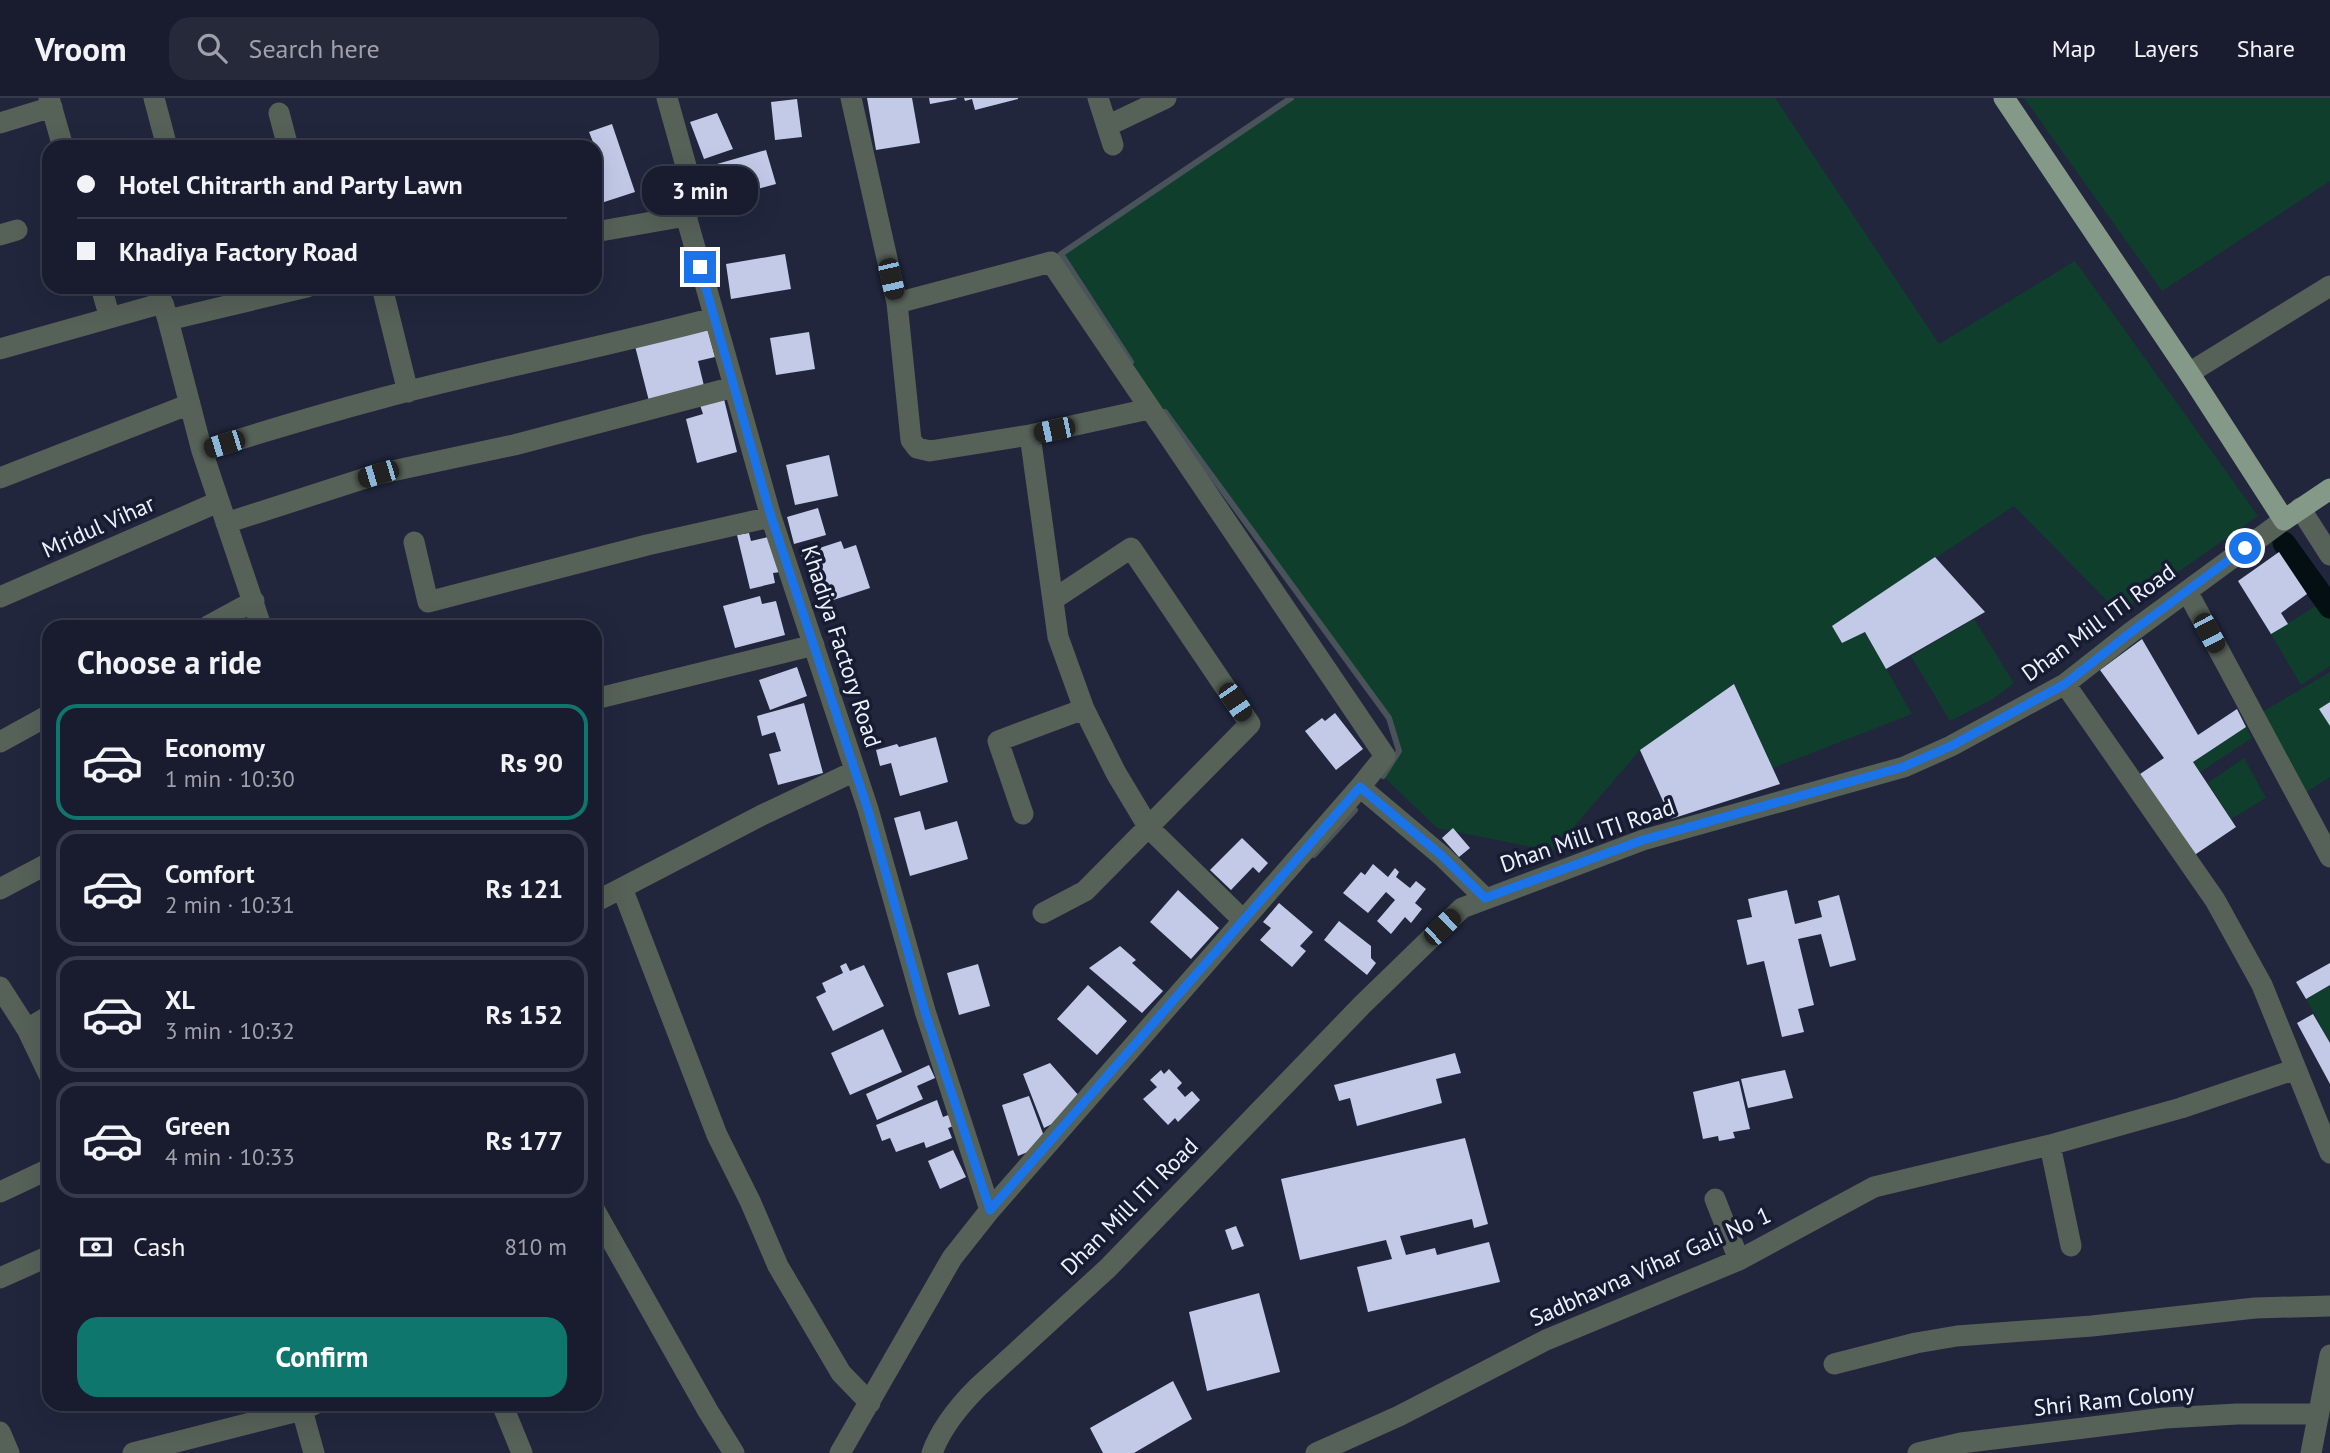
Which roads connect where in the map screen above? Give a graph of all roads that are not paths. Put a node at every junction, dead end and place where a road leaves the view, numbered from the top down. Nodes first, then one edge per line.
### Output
1 (153, 98) edge
2 (667, 98) edge
3 (851, 98) edge
4 (1098, 98) edge
5 (1166, 98) edge
6 (2004, 98) edge
7 (50, 103) edge
8 (279, 113) dead end
9 (0, 123) edge
10 (61, 140) edge
11 (165, 140) edge
12 (286, 140) edge
13 (686, 216) junction
14 (602, 231) edge
15 (2330, 286) edge
16 (103, 294) edge
17 (278, 294) edge
18 (384, 294) edge
19 (897, 303) junction
20 (110, 318) junction
21 (714, 318) junction
22 (168, 320) junction
23 (0, 349) edge
24 (2189, 373) junction
25 (734, 387) junction
26 (408, 392) junction
27 (190, 404) junction
28 (1149, 409) junction
29 (1030, 435) junction
30 (202, 451) junction
31 (0, 478) edge
32 (2330, 489) edge
33 (218, 502) junction
34 (2292, 514) junction
35 (771, 517) junction
36 (226, 523) junction
37 (414, 542) dead end
38 (2330, 555) edge
39 (2187, 591) junction
40 (0, 597) edge
41 (1054, 599) junction
42 (254, 601) junction
43 (219, 620) edge
44 (259, 620) edge
45 (814, 645) junction
46 (2065, 684) junction
47 (602, 697) edge
48 (1084, 709) junction
49 (42, 719) edge
50 (0, 742) edge
51 (855, 771) junction
52 (1360, 787) junction
53 (1023, 814) dead end
54 (1149, 828) junction
55 (2330, 857) edge
56 (42, 867) edge
57 (622, 888) junction
58 (0, 889) edge
59 (602, 898) edge
60 (1485, 898) junction
61 (1044, 913) dead end
62 (1243, 920) junction
63 (0, 987) edge
64 (42, 1020) edge
65 (27, 1029) junction
66 (42, 1060) edge
67 (2296, 1069) junction
68 (2050, 1145) junction
69 (2330, 1153) edge
70 (42, 1172) edge
71 (0, 1192) edge
72 (1715, 1199) dead end
73 (990, 1210) junction
74 (602, 1223) edge
75 (2071, 1246) dead end
76 (42, 1259) edge
77 (1739, 1260) junction
78 (0, 1278) edge
79 (2330, 1306) edge
80 (2330, 1354) edge
81 (1834, 1364) dead end
82 (870, 1403) junction
83 (289, 1411) edge
84 (311, 1411) edge
85 (505, 1411) edge
86 (0, 1432) edge
87 (2318, 1433) edge
88 (9, 1453) edge
89 (133, 1453) edge
90 (314, 1453) edge
91 (522, 1453) edge
92 (734, 1453) edge
93 (840, 1453) edge
94 (932, 1453) edge
95 (1316, 1453) edge
96 (1918, 1453) edge

1 - 11 street
2 - 13 street, Khadiya Factory Road
3 - 19 street
4 - 5 street
6 - 24 main road
7 - 9 street
7 - 10 street
8 - 12 street
13 - 14 street
13 - 21 street, Khadiya Factory Road
15 - 24 street
16 - 20 street
17 - 22 street
18 - 26 street
19 - 28 street
19 - 29 street
20 - 22 street
20 - 23 street
21 - 25 street, Khadiya Factory Road
21 - 26 street
22 - 27 street
24 - 34 main road
25 - 35 street, Khadiya Factory Road
25 - 36 street
26 - 30 street
27 - 30 street
27 - 31 street
28 - 29 street
28 - 52 street
29 - 41 street
30 - 33 street
32 - 34 main road
33 - 36 street
33 - 40 street, Mridul Vihar
34 - 38 street
34 - 39 street, Dhan Mill ITI Road
35 - 37 street
35 - 45 street, Khadiya Factory Road
36 - 42 street
39 - 46 street, Dhan Mill ITI Road
39 - 55 street
41 - 48 street
41 - 54 street
42 - 43 street
42 - 44 street
45 - 47 street
45 - 51 street, Khadiya Factory Road
46 - 60 street, Dhan Mill ITI Road
46 - 67 street
48 - 53 street
48 - 54 street
49 - 50 street
51 - 57 street
51 - 73 street, Khadiya Factory Road
52 - 60 street
52 - 62 street
54 - 61 street
54 - 62 street
56 - 58 street
57 - 59 street
57 - 82 street
60 - 94 street, Dhan Mill ITI Road
62 - 73 street
63 - 65 street
64 - 65 street
65 - 66 street
67 - 68 street, Sadbhavna Vihar Gali No 1
67 - 69 street
68 - 75 street
68 - 77 street, Sadbhavna Vihar Gali No 1
70 - 71 street
72 - 77 street
73 - 82 street
74 - 92 street
76 - 78 street
77 - 95 street, Sadbhavna Vihar Gali No 1
79 - 81 street
80 - 87 street
82 - 93 street
83 - 89 street
84 - 90 street
85 - 91 street
86 - 88 street
87 - 96 street, Shri Ram Colony

